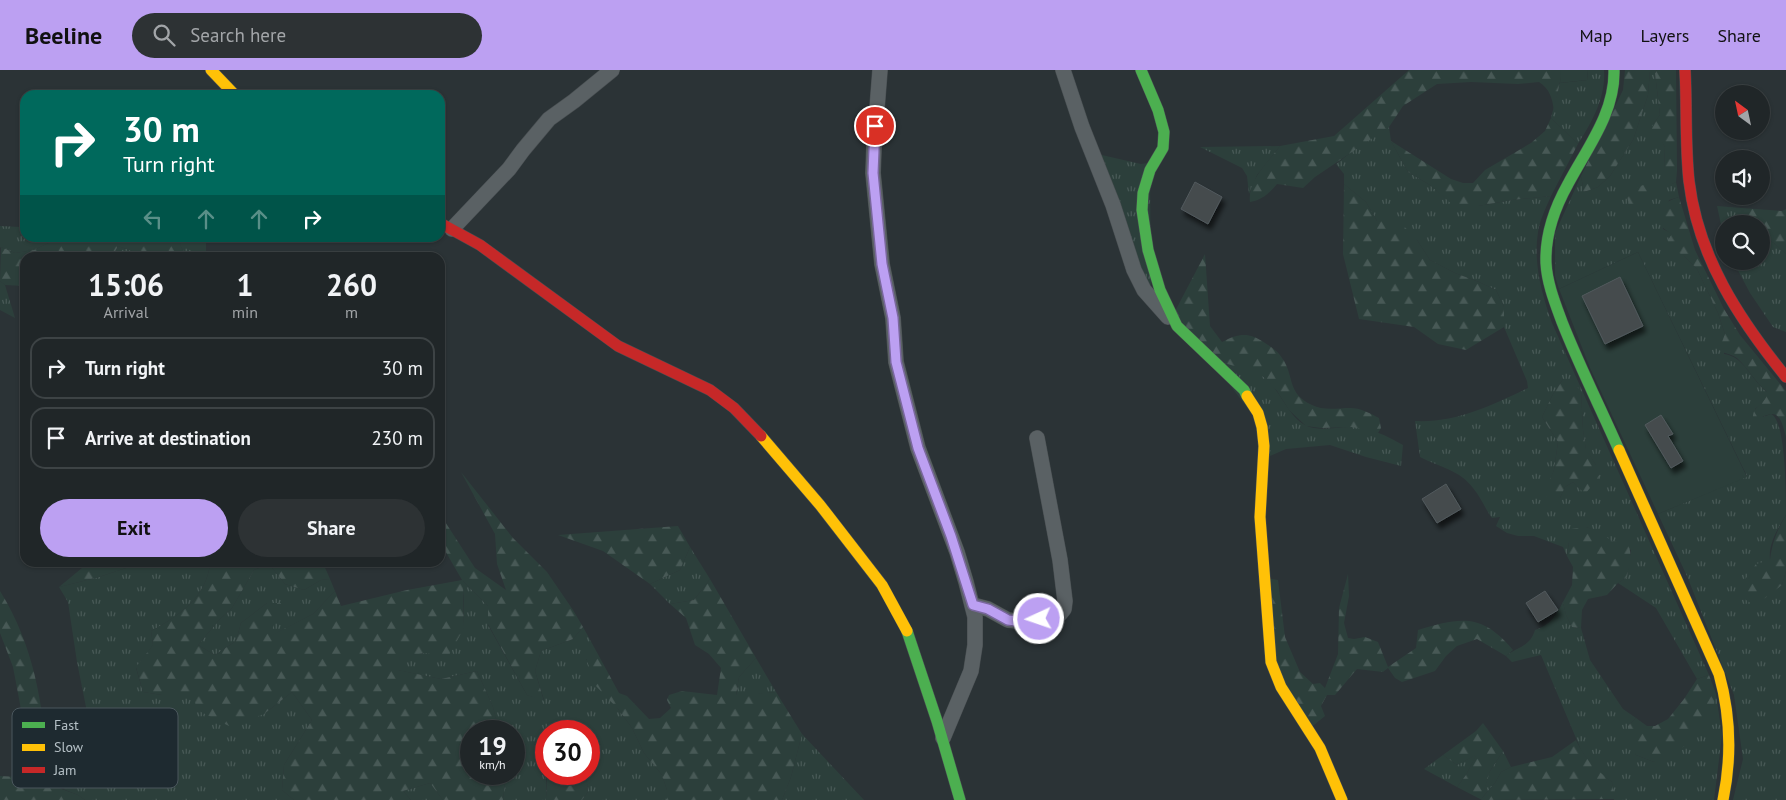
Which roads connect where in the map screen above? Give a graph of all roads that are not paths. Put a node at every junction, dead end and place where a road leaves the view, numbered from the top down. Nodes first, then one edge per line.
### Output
1 (211, 70) edge
2 (612, 70) edge
3 (880, 70) edge
4 (1063, 70) edge
5 (1140, 70) edge
6 (1614, 70) edge
7 (1685, 70) edge
8 (231, 90) edge
9 (446, 226) edge
10 (1176, 326) junction
11 (1786, 377) edge
12 (1038, 438) dead end
13 (973, 605) junction
14 (943, 738) junction
15 (960, 800) edge
16 (1342, 800) edge
17 (1723, 800) edge

1 - 8 main road
2 - 9 street
3 - 13 street
4 - 10 street
5 - 10 main road
6 - 17 main road
7 - 11 main road
9 - 14 main road
10 - 16 main road
12 - 13 street
13 - 14 street
14 - 15 main road

